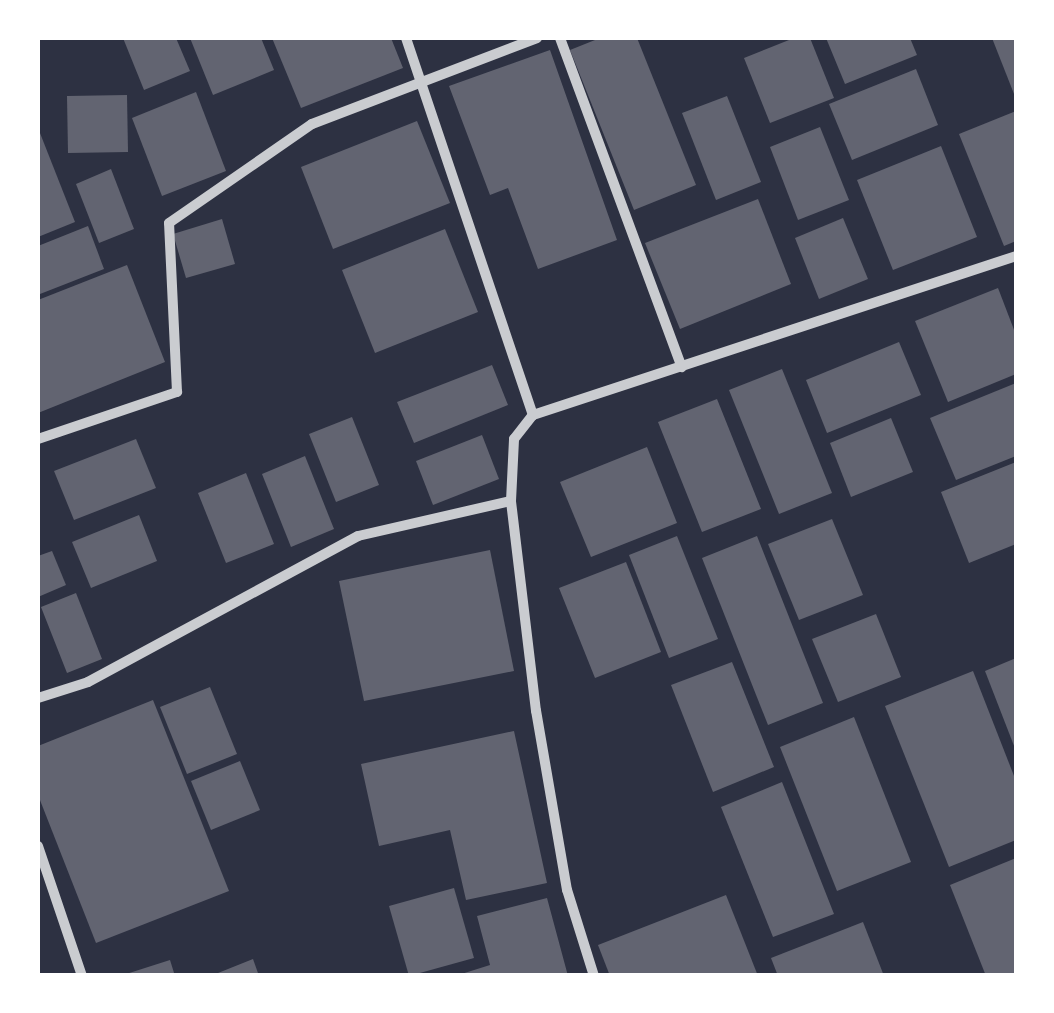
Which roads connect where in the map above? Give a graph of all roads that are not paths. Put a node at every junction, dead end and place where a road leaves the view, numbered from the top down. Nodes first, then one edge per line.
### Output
1 (406, 38) edge
2 (537, 38) edge
3 (560, 38) edge
4 (420, 76) junction
5 (1016, 256) edge
6 (682, 367) junction
7 (533, 415) junction
8 (38, 439) edge
9 (511, 501) junction
10 (38, 698) edge
11 (38, 846) edge
12 (82, 976) edge
13 (594, 976) edge

1 - 4 street
2 - 4 street
3 - 6 street
4 - 7 street
4 - 8 street
5 - 6 street
6 - 7 street
7 - 9 street
9 - 10 street
9 - 13 street
11 - 12 street

